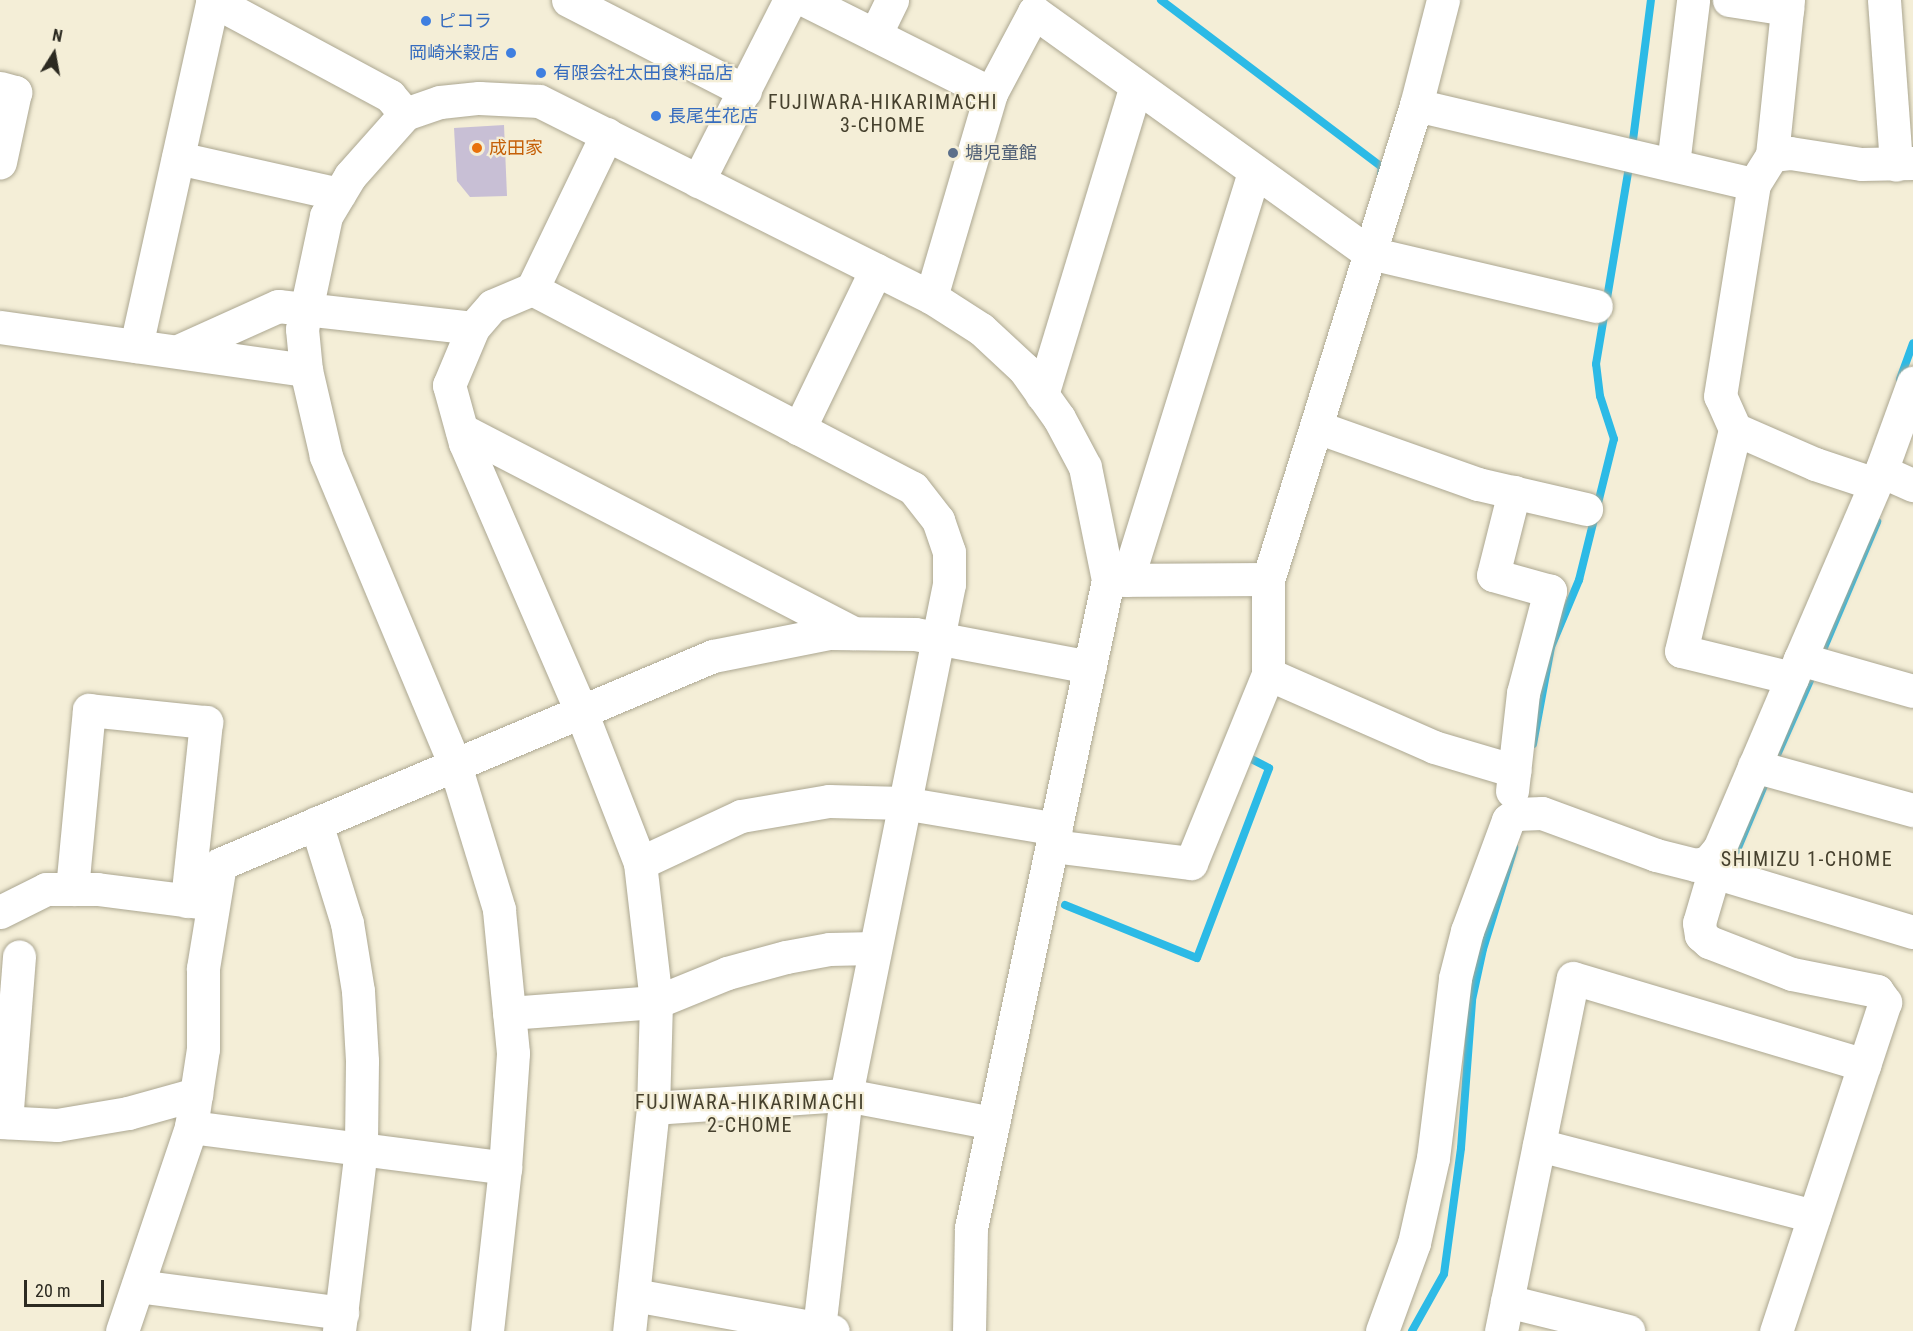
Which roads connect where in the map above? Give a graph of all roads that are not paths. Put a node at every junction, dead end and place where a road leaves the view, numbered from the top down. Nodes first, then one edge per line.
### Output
1 (213, 0) edge
2 (568, 0) edge
3 (790, 0) edge
4 (805, 0) edge
5 (892, 0) edge
6 (1443, 0) edge
7 (1693, 0) edge
8 (1729, 0) edge
9 (1884, 0) edge
10 (1787, 4) edge
11 (875, 35) junction
12 (1136, 86) junction
13 (0, 88) edge
14 (744, 91) junction
15 (992, 93) junction
16 (1416, 105) junction
17 (405, 114) junction
18 (608, 134) junction
19 (1772, 155) junction
20 (178, 158) junction
21 (0, 162) edge
22 (1673, 164) junction
23 (1905, 164) edge
24 (1254, 171) junction
25 (698, 181) junction
26 (1754, 184) junction
27 (339, 194) junction
28 (1370, 253) junction
29 (876, 270) junction
30 (532, 289) junction
31 (931, 297) junction
32 (1596, 306) dead end
33 (306, 311) junction
34 (0, 327) edge
35 (473, 328) junction
36 (136, 346) junction
37 (176, 352) junction
38 (306, 370) junction
39 (1913, 382) edge
40 (1042, 395) junction
41 (1317, 427) junction
42 (799, 429) junction
43 (1735, 429) junction
44 (462, 430) junction
45 (1878, 477) junction
46 (1913, 485) edge
47 (1514, 492) junction
48 (1586, 509) dead end
49 (1268, 579) junction
50 (1118, 580) junction
51 (854, 633) junction
52 (935, 638) junction
53 (1806, 666) junction
54 (1090, 667) junction
55 (1268, 674) junction
56 (1913, 691) edge
57 (580, 709) junction
58 (455, 765) junction
59 (1765, 769) junction
60 (1516, 796) junction
61 (903, 803) junction
62 (1913, 810) edge
63 (316, 824) junction
64 (1054, 838) junction
65 (640, 863) junction
66 (1711, 867) junction
67 (72, 889) junction
68 (200, 902) junction
69 (0, 912) edge
70 (1913, 932) edge
71 (875, 948) junction
72 (19, 957) dead end
73 (656, 1002) junction
74 (1899, 1004) edge
75 (509, 1013) junction
76 (1864, 1065) junction
77 (196, 1094) junction
78 (846, 1095) junction
79 (653, 1108) junction
80 (3, 1122) edge
81 (993, 1123) junction
82 (191, 1127) junction
83 (1539, 1145) junction
84 (362, 1149) junction
85 (506, 1168) junction
86 (1814, 1216) junction
87 (138, 1286) junction
88 (634, 1295) junction
89 (1504, 1316) edge
90 (340, 1322) edge
91 (826, 1330) edge
92 (122, 1331) edge
93 (487, 1331) edge
94 (630, 1331) edge
95 (969, 1331) edge
96 (1382, 1331) edge
97 (1628, 1331) edge
98 (1776, 1331) edge

1 - 17 street
1 - 20 street
2 - 14 street
3 - 14 street
4 - 11 street
5 - 11 street
6 - 16 street
7 - 22 street
8 - 10 street
9 - 23 street
10 - 19 street
11 - 15 street
12 - 15 street
12 - 24 street
12 - 40 street
13 - 21 street
14 - 25 street
15 - 31 street
16 - 22 street
16 - 28 street
17 - 18 street
17 - 27 street
18 - 25 street
18 - 30 street
19 - 23 street
19 - 26 street
20 - 27 street
20 - 36 street
22 - 26 street
24 - 28 street
24 - 50 street
25 - 29 street
26 - 43 street
27 - 33 street
28 - 32 street
28 - 41 street
29 - 31 street
29 - 42 street
30 - 35 street
30 - 42 street
31 - 40 street
33 - 35 street
33 - 37 street
33 - 38 street
34 - 36 street
35 - 44 street
36 - 37 street
37 - 38 street
38 - 58 street
39 - 45 street
40 - 50 street
41 - 47 street
41 - 49 street
42 - 52 street
43 - 45 street
43 - 53 street
44 - 51 street
44 - 57 street
45 - 46 street
45 - 53 street
47 - 48 street
47 - 60 street
49 - 50 street
49 - 55 street
50 - 54 street
51 - 52 street
51 - 57 street
52 - 54 street
52 - 61 street
53 - 56 street
53 - 59 street
54 - 64 street
55 - 60 street
55 - 64 street
57 - 58 street
57 - 65 street
58 - 63 street
58 - 75 street
59 - 62 street
59 - 66 street
60 - 66 street
60 - 96 street
61 - 64 street
61 - 65 street
61 - 71 street
63 - 68 street
63 - 84 street
64 - 81 street
65 - 73 street
66 - 70 street
66 - 74 street
67 - 68 street
67 - 68 street
67 - 69 street
68 - 77 street
71 - 73 street
71 - 78 street
72 - 80 street
73 - 75 street
73 - 79 street
74 - 76 street
75 - 85 street
76 - 83 street
76 - 86 street
77 - 80 street
77 - 82 street
78 - 79 street
78 - 81 street
78 - 91 street
79 - 88 street
81 - 95 street
82 - 84 street
82 - 87 street
83 - 86 street
83 - 89 street
84 - 85 street
84 - 90 street
85 - 93 street
86 - 98 street
87 - 90 street
87 - 92 street
88 - 91 street
88 - 94 street
89 - 97 street

